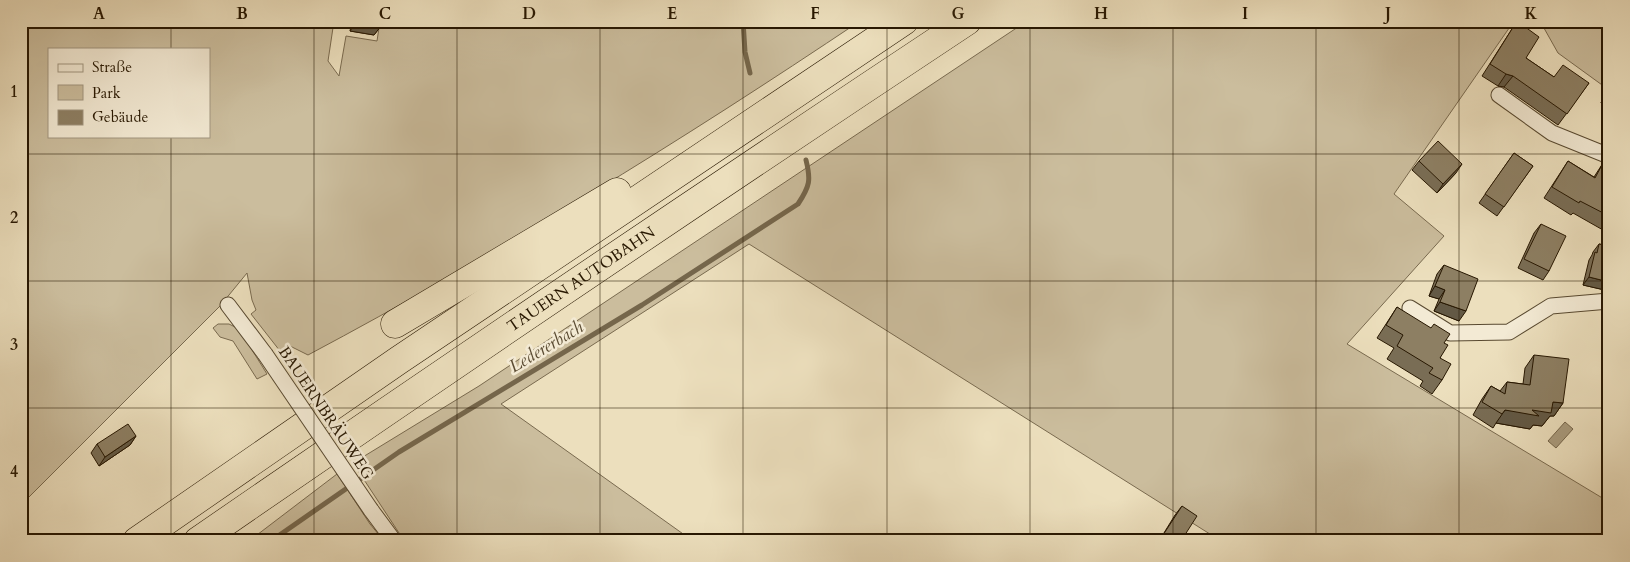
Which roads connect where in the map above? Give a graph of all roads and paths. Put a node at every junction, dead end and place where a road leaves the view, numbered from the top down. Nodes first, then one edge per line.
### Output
1 (904, 21) edge
2 (967, 21) edge
3 (1498, 94) dead end
4 (718, 145) junction
5 (1609, 156) edge
6 (1609, 301) edge
7 (228, 305) dead end
8 (1410, 308) dead end
9 (394, 324) dead end
10 (137, 541) edge
11 (198, 541) edge
12 (394, 541) edge

1 - 4 highway
2 - 11 highway, TAUERN AUTOBAHN
3 - 5 street
4 - 9 highway
4 - 10 highway
6 - 8 street
7 - 12 street, BAUERNBRÄUWEG, bridge

